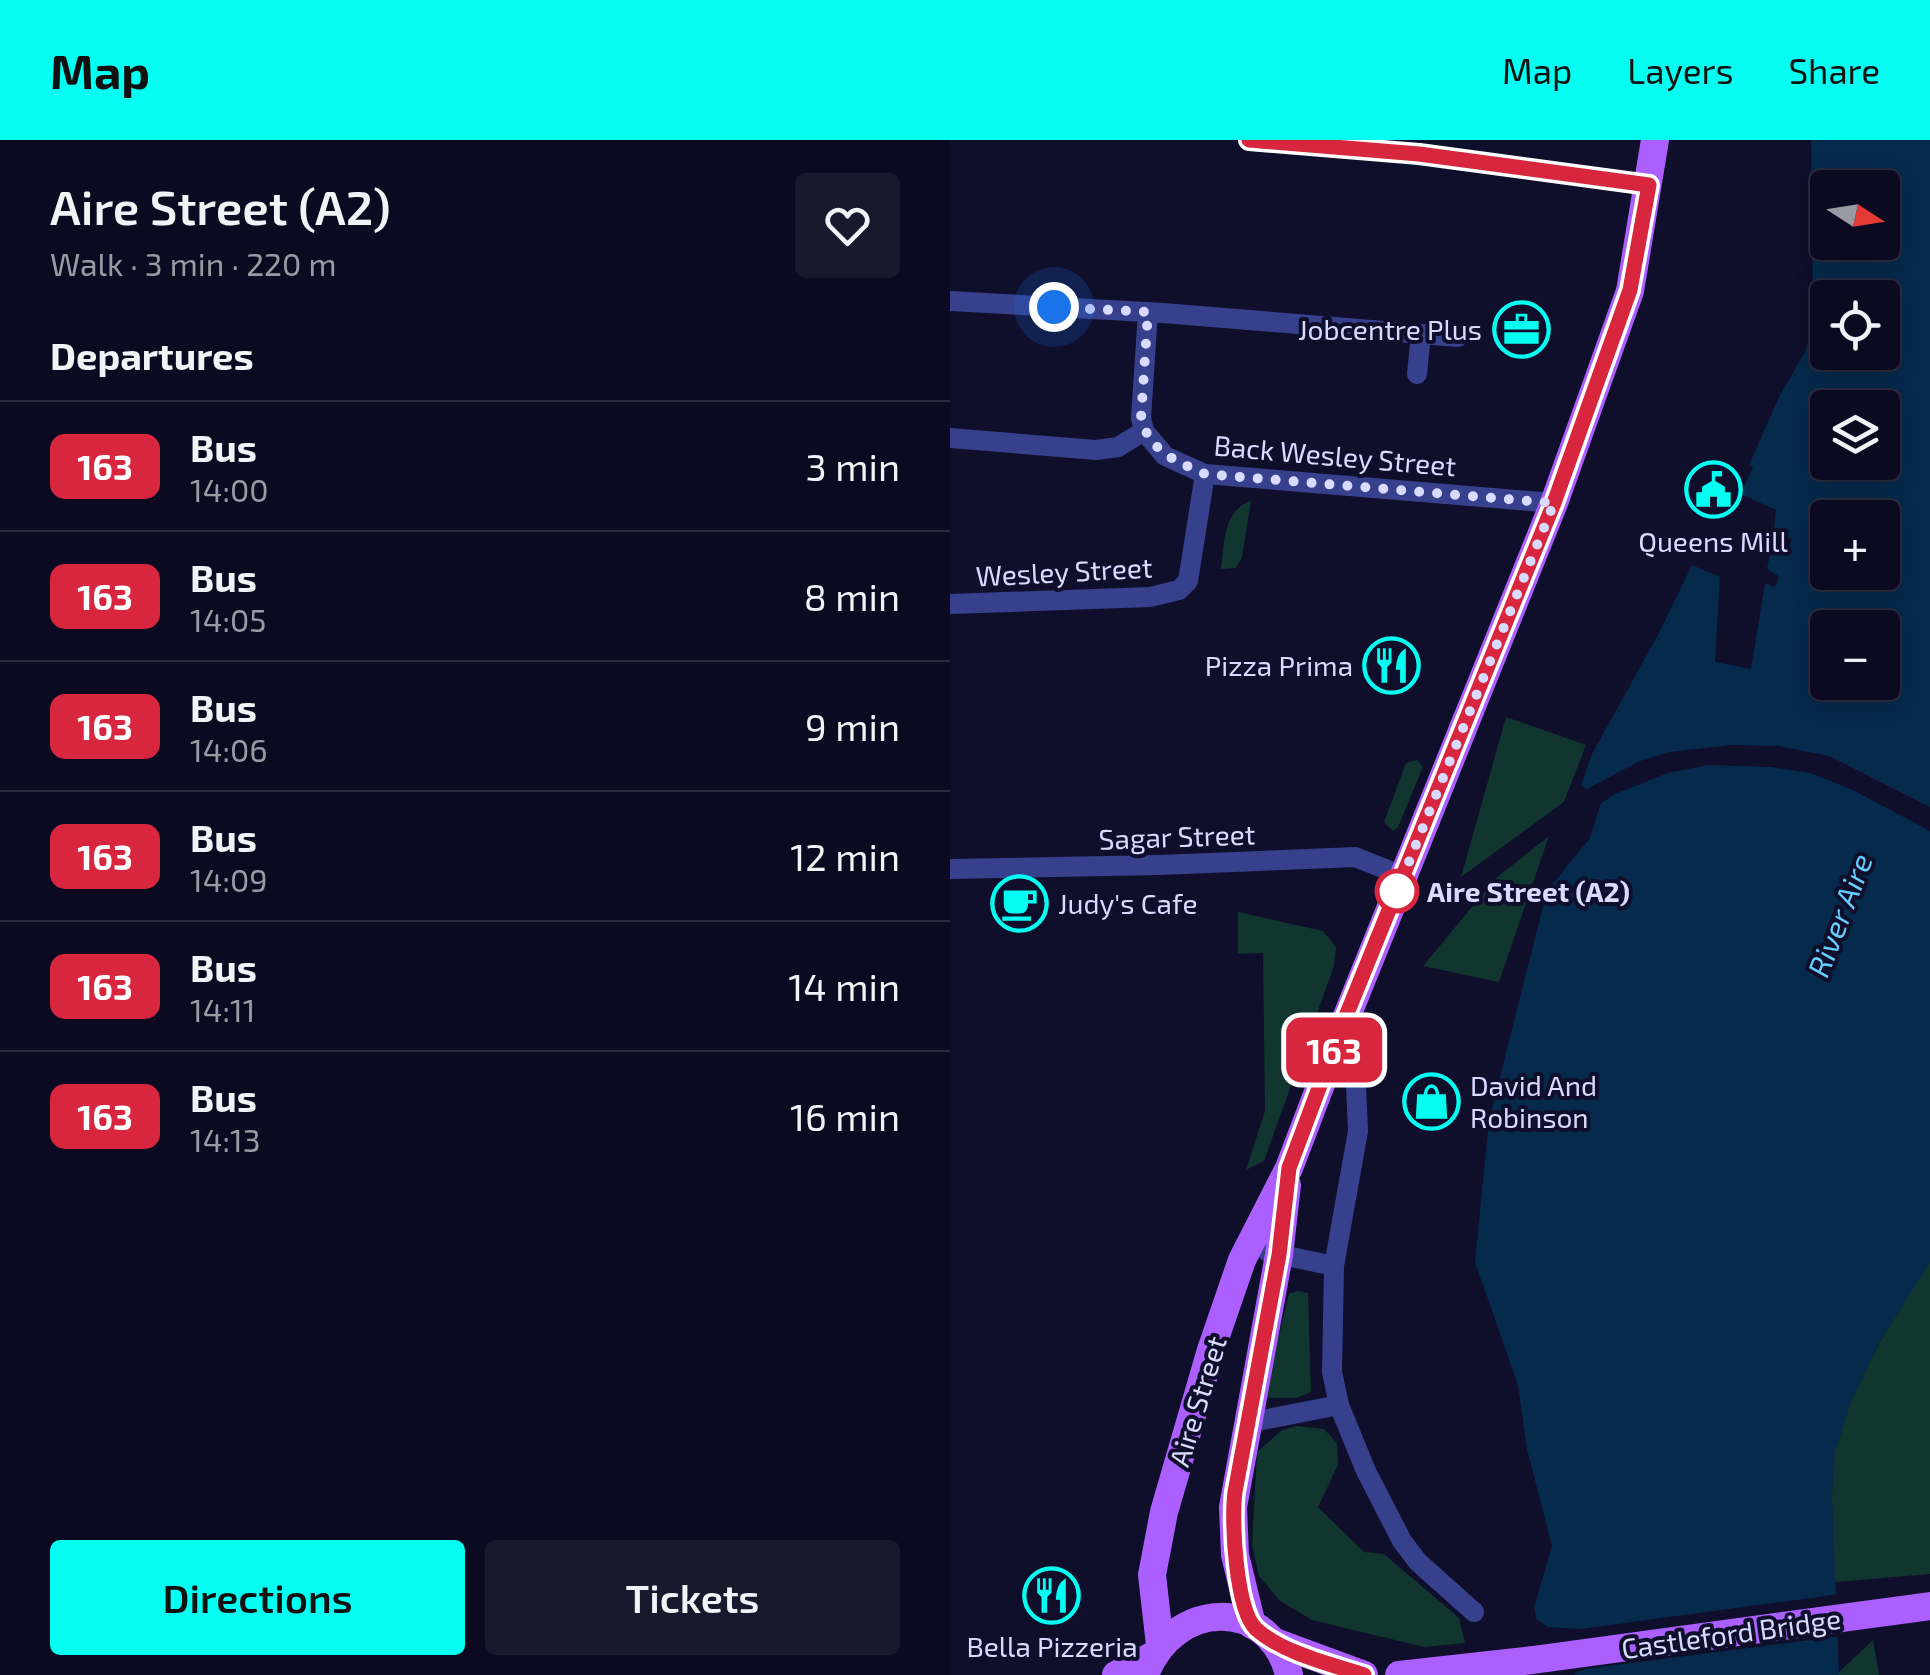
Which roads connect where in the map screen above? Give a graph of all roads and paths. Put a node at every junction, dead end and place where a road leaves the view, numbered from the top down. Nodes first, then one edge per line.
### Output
1 (1248, 140) edge
2 (1655, 140) edge
3 (1649, 185) junction
4 (950, 301) edge
5 (1148, 312) junction
6 (1421, 334) junction
7 (1458, 337) dead end
8 (1417, 374) dead end
9 (1144, 431) junction
10 (950, 438) edge
11 (1205, 474) junction
12 (1554, 503) junction
13 (950, 604) edge
14 (950, 869) edge
15 (1403, 876) junction
16 (1346, 1016) junction
17 (1289, 1168) junction
18 (1249, 1246) junction
19 (1279, 1255) junction
20 (1334, 1266) junction
21 (1339, 1405) junction
22 (1247, 1423) junction
23 (1930, 1606) edge
24 (1474, 1612) dead end
25 (1262, 1633) junction
26 (1152, 1659) edge
27 (1116, 1675) edge
28 (1289, 1675) edge
29 (1364, 1675) edge
30 (1399, 1675) edge

1 - 3 street
2 - 3 main road, Aire Street
3 - 12 main road, Aire Street
4 - 5 street
5 - 6 street
5 - 9 street
6 - 7 street
6 - 8 street
9 - 10 street
9 - 11 street, Back Wesley Street
11 - 12 street, Back Wesley Street
11 - 13 street, Wesley Street
12 - 15 main road, Aire Street
14 - 15 street, Sagar Street
15 - 16 main road, Aire Street
16 - 17 main road, Aire Street
16 - 20 street
17 - 18 main road, Aire Street
17 - 19 main road, Aire Street
18 - 19 street
18 - 26 main road, Aire Street
19 - 20 street
19 - 22 main road, Aire Street
20 - 21 street
21 - 22 street
21 - 24 street
22 - 25 main road, Aire Street
23 - 30 main road, Castleford Bridge
25 - 26 main road
25 - 28 main road, Aire Street
25 - 29 main road
26 - 27 main road

